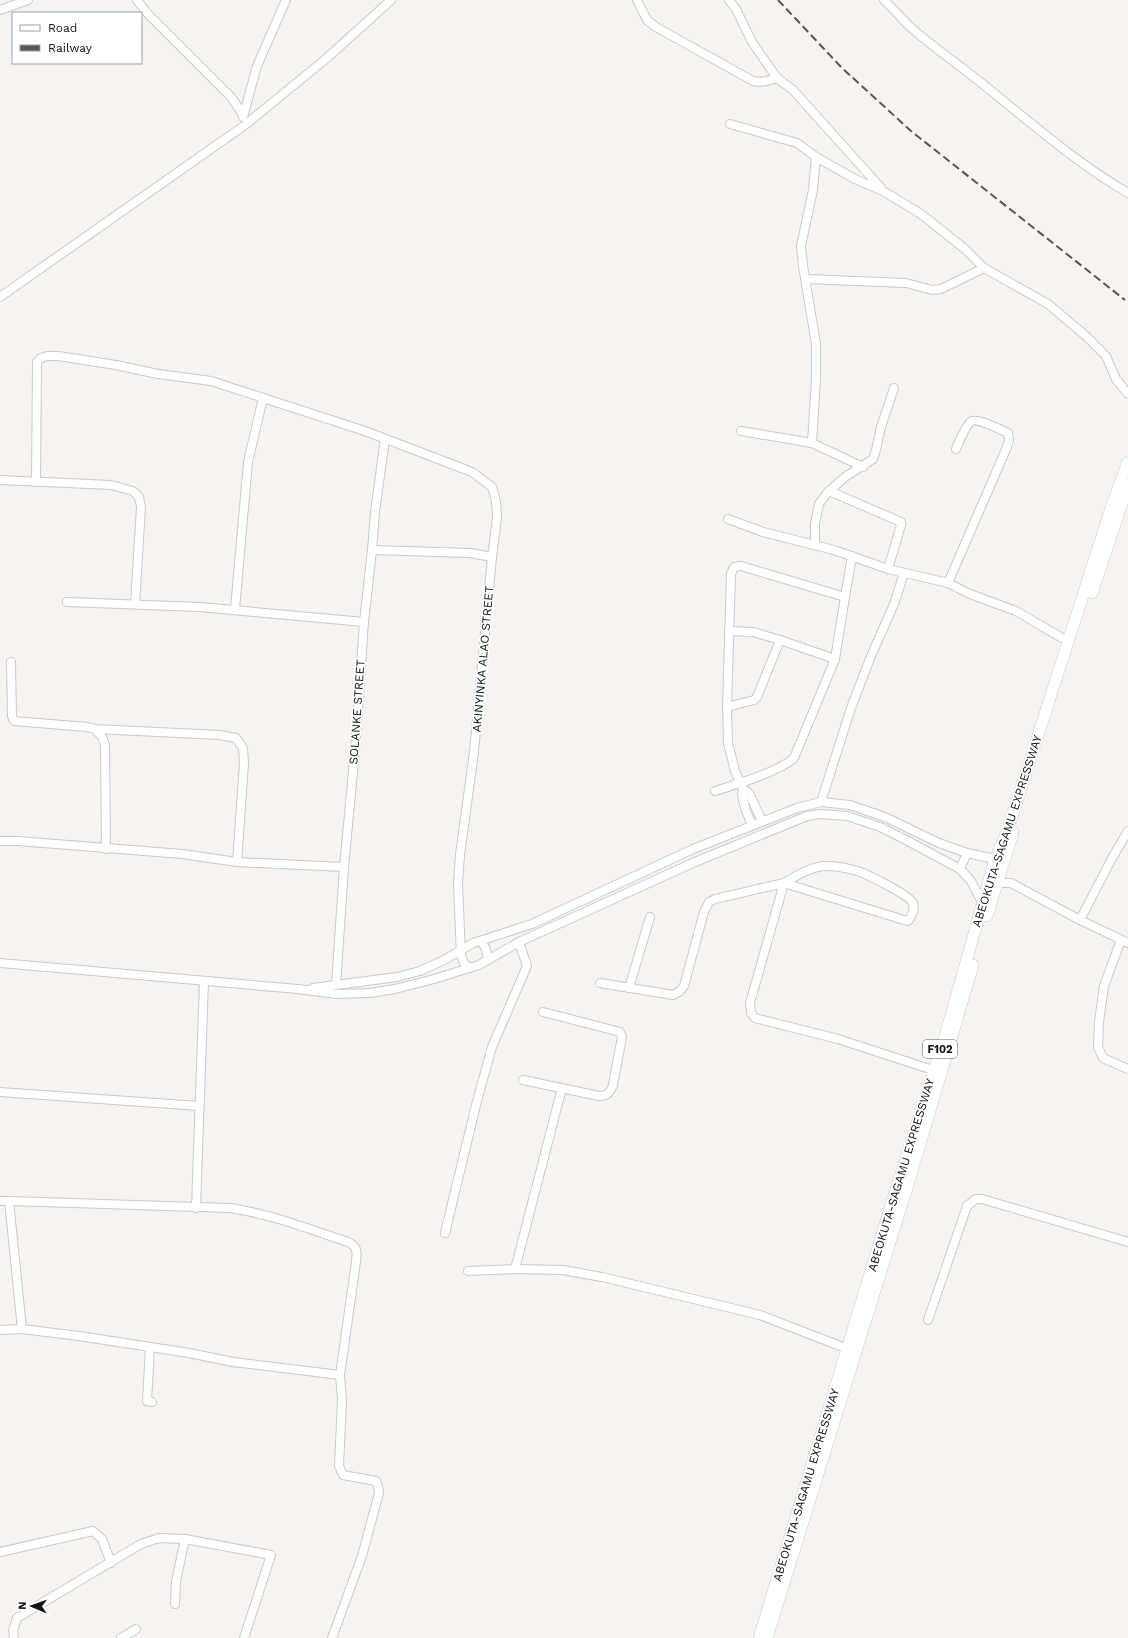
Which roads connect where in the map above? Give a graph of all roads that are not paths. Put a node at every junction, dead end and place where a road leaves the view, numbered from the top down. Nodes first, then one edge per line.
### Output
1 (28, 0) edge
2 (137, 0) edge
3 (286, 0) edge
4 (391, 0) edge
5 (637, 0) edge
6 (728, 0) edge
7 (884, 0) edge
8 (0, 10) edge
9 (777, 78) junction
10 (243, 115) junction
11 (730, 124) dead end
12 (245, 125) junction
13 (816, 157) junction
14 (883, 191) junction
15 (1128, 193) edge
16 (984, 268) junction
17 (806, 279) junction
18 (0, 297) edge
19 (894, 388) dead end
20 (1128, 394) edge
21 (263, 398) junction
22 (740, 432) dead end
23 (385, 439) junction
24 (812, 443) junction
25 (956, 449) dead end
26 (1128, 462) edge
27 (863, 467) junction
28 (0, 480) edge
29 (36, 482) junction
30 (1128, 485) edge
31 (829, 491) junction
32 (728, 519) dead end
33 (816, 545) junction
34 (372, 550) junction
35 (492, 556) junction
36 (852, 556) junction
37 (888, 569) junction
38 (904, 573) junction
39 (948, 583) junction
40 (845, 596) junction
41 (67, 602) dead end
42 (136, 604) junction
43 (235, 609) junction
44 (364, 622) junction
45 (729, 631) junction
46 (780, 640) junction
47 (1069, 642) junction
48 (835, 659) junction
49 (11, 662) dead end
50 (727, 707) junction
51 (95, 729) junction
52 (742, 786) junction
53 (715, 791) dead end
54 (821, 802) junction
55 (762, 821) junction
56 (752, 825) junction
57 (1128, 831) edge
58 (0, 841) edge
59 (940, 843) junction
60 (106, 849) junction
61 (967, 853) junction
62 (934, 854) junction
63 (1000, 858) junction
64 (237, 862) junction
65 (344, 867) junction
66 (960, 869) junction
67 (784, 883) junction
68 (997, 883) junction
69 (985, 908) junction
70 (650, 917) dead end
71 (1080, 920) junction
72 (480, 941) junction
73 (519, 942) junction
74 (1125, 942) edge
75 (461, 949) junction
76 (488, 960) junction
77 (0, 963) edge
78 (469, 968) junction
79 (204, 981) junction
80 (600, 983) dead end
81 (336, 985) junction
82 (629, 988) junction
83 (298, 989) junction
84 (543, 1012) dead end
85 (1128, 1069) edge
86 (933, 1070) junction
87 (523, 1080) dead end
88 (562, 1088) junction
89 (0, 1092) edge
90 (199, 1106) junction
91 (9, 1200) junction
92 (0, 1201) edge
93 (196, 1208) junction
94 (445, 1233) dead end
95 (1128, 1242) edge
96 (515, 1269) junction
97 (468, 1271) dead end
98 (928, 1320) dead end
99 (22, 1329) junction
100 (0, 1330) edge
101 (150, 1347) junction
102 (848, 1349) junction
103 (340, 1375) junction
104 (152, 1402) dead end
105 (185, 1539) junction
106 (0, 1550) edge
107 (111, 1563) junction
108 (174, 1604) dead end
109 (136, 1629) dead end
110 (14, 1638) edge
111 (121, 1638) edge
112 (244, 1638) edge
113 (332, 1638) edge
114 (759, 1638) edge
115 (767, 1638) edge

1 - 8 street
2 - 10 street
3 - 10 street
4 - 12 street
5 - 9 street
6 - 9 street
7 - 15 street
9 - 14 street
10 - 12 street
11 - 13 street
12 - 18 street
13 - 14 street
13 - 17 street
14 - 16 street
16 - 17 street
16 - 20 street
17 - 24 street
19 - 27 street
21 - 23 street, AKINYINKA ALAO STREET
21 - 29 street, AKINYINKA ALAO STREET
21 - 43 street
22 - 24 street
23 - 34 street, SOLANKE STREET
23 - 35 street, AKINYINKA ALAO STREET
24 - 27 street
25 - 39 street
26 - 47 highway, ABEOKUTA-SAGAMU EXPRESSWAY / F102
27 - 31 street
28 - 29 street
29 - 42 street
30 - 63 highway, ABEOKUTA-SAGAMU EXPRESSWAY / F102
31 - 33 street
31 - 37 street
32 - 33 street
33 - 36 street
34 - 35 street
34 - 44 street, SOLANKE STREET
35 - 75 street, AKINYINKA ALAO STREET
36 - 37 street
36 - 40 street
37 - 38 street
38 - 39 street
38 - 54 street
39 - 47 street
40 - 45 street
40 - 48 street
41 - 42 street
42 - 43 street
43 - 44 street
44 - 65 street, SOLANKE STREET
45 - 46 street
45 - 50 street
46 - 48 street
46 - 50 street
47 - 63 highway, ABEOKUTA-SAGAMU EXPRESSWAY / F102
48 - 52 street
49 - 51 street
50 - 52 street
51 - 60 street
51 - 64 street
52 - 53 street
52 - 55 street
52 - 56 street
54 - 55 street
54 - 59 street
55 - 56 street
56 - 72 street
57 - 71 street
58 - 60 street
59 - 61 street
59 - 62 street
60 - 64 street
61 - 63 street
61 - 66 street
62 - 66 street
62 - 73 street
63 - 68 highway, ABEOKUTA-SAGAMU EXPRESSWAY / F102
63 - 69 highway, ABEOKUTA-SAGAMU EXPRESSWAY / F102
64 - 65 street
65 - 81 street, SOLANKE STREET
66 - 69 street
67 - 67 street
67 - 82 street
67 - 86 street
68 - 69 highway, ABEOKUTA-SAGAMU EXPRESSWAY / F102
68 - 71 street
69 - 86 highway, ABEOKUTA-SAGAMU EXPRESSWAY / F102
69 - 115 highway, ABEOKUTA-SAGAMU EXPRESSWAY / F102
70 - 82 street
71 - 74 street
72 - 75 street
72 - 76 street
73 - 76 street
73 - 94 street
74 - 85 street
75 - 78 street
75 - 81 street
76 - 78 street
77 - 79 street
78 - 83 street
79 - 83 street
79 - 90 street
80 - 82 street
81 - 83 street
84 - 88 street
86 - 102 highway, ABEOKUTA-SAGAMU EXPRESSWAY / F102
87 - 88 street
88 - 96 street
89 - 90 street
90 - 93 street
91 - 92 street
91 - 93 street
91 - 99 street
93 - 103 street
95 - 98 street
96 - 97 street
96 - 102 street
99 - 100 street
99 - 101 street
101 - 103 street
101 - 104 street
102 - 114 highway, ABEOKUTA-SAGAMU EXPRESSWAY / F102
103 - 113 street
105 - 107 street
105 - 108 street
105 - 112 street
106 - 107 street
107 - 110 street
109 - 111 street

